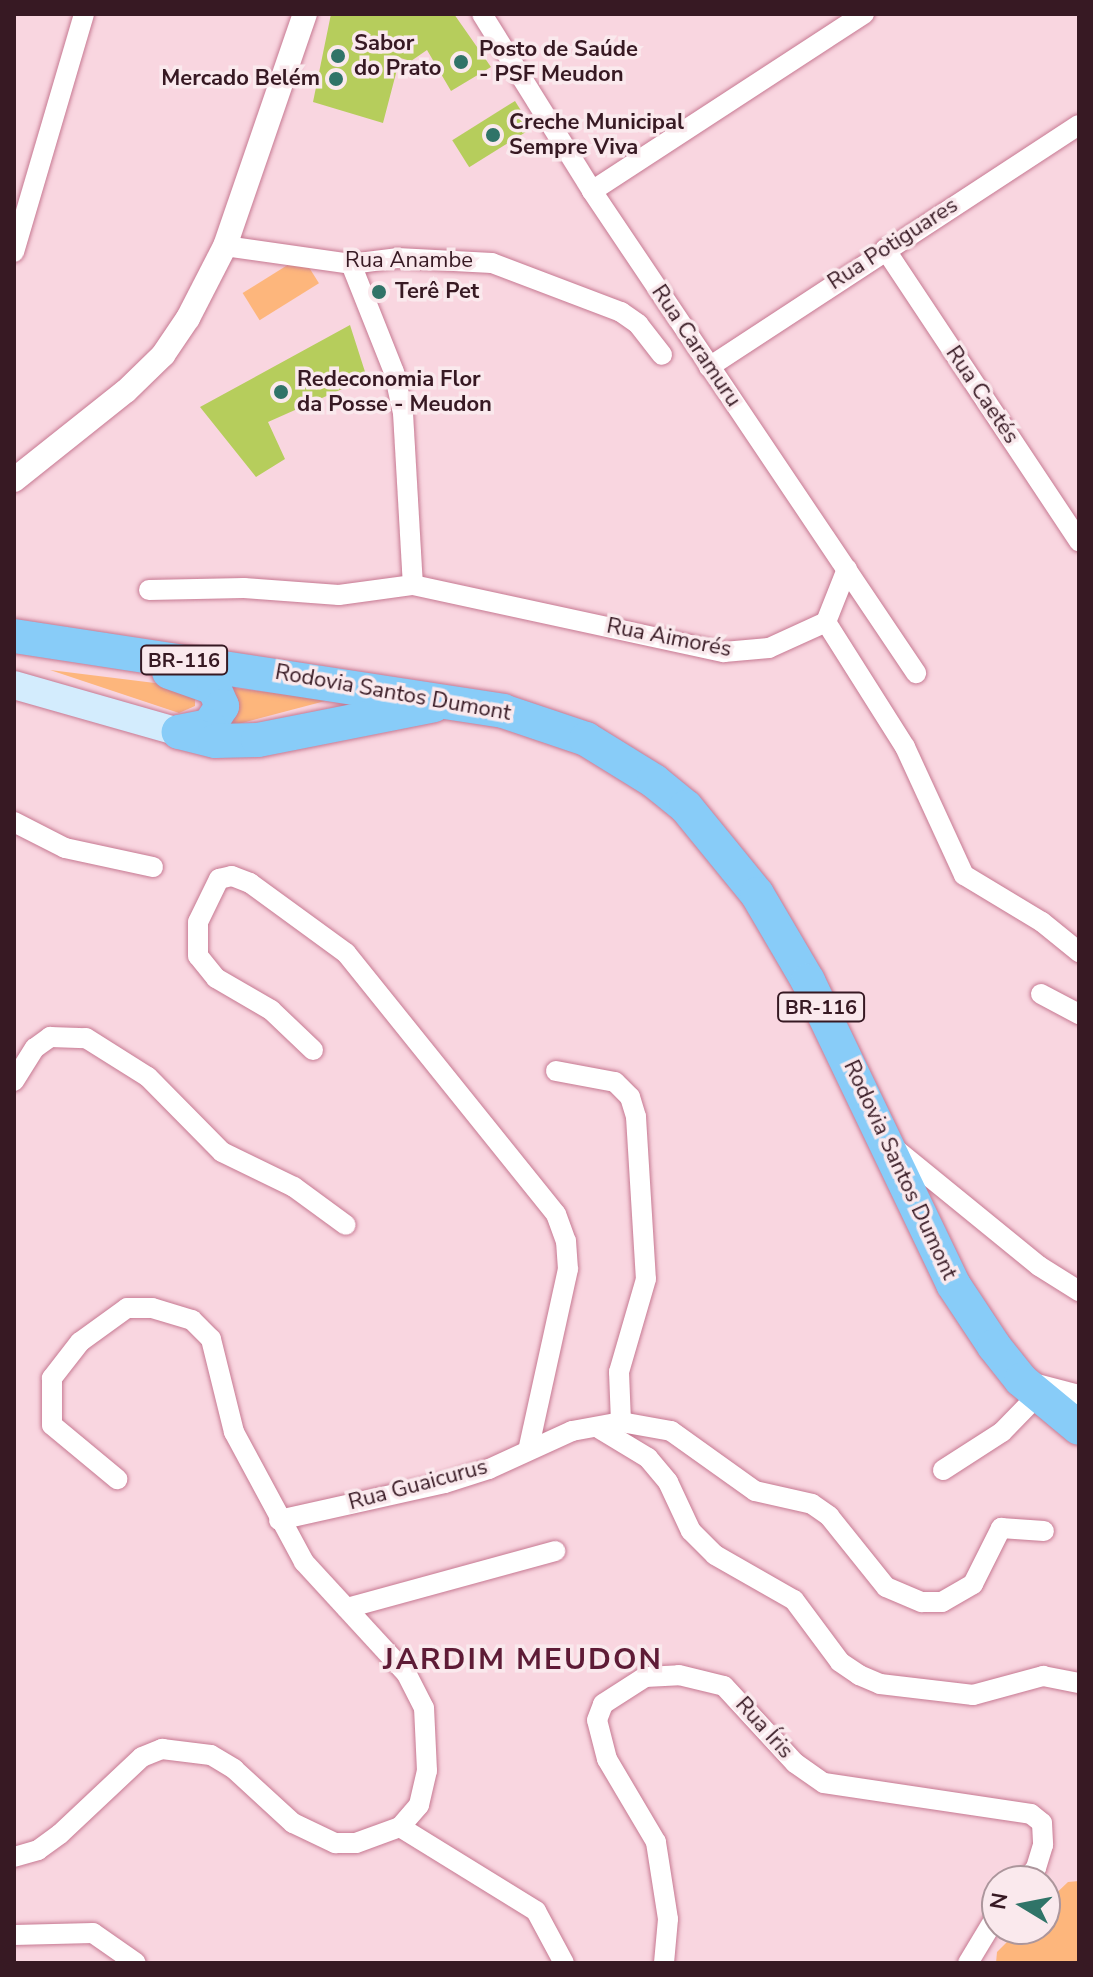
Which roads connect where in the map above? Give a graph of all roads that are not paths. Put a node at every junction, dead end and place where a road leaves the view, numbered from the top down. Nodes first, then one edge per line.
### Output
1 (84, 14) edge
2 (305, 14) edge
3 (482, 14) edge
4 (864, 14) edge
5 (1079, 125) edge
6 (592, 191) junction
7 (225, 246) junction
8 (885, 249) junction
9 (14, 252) edge
10 (351, 264) junction
11 (662, 355) dead end
12 (709, 367) junction
13 (14, 480) edge
14 (1079, 541) edge
15 (847, 569) junction
16 (413, 585) junction
17 (149, 590) dead end
18 (826, 622) junction
19 (15, 629) edge
20 (123, 652) junction
21 (916, 673) dead end
22 (14, 685) edge
23 (455, 700) junction
24 (179, 732) junction
25 (14, 822) edge
26 (153, 867) dead end
27 (1079, 952) edge
28 (1041, 994) dead end
29 (1079, 1014) edge
30 (313, 1050) dead end
31 (556, 1071) dead end
32 (14, 1081) edge
33 (888, 1143) junction
34 (346, 1225) dead end
35 (1079, 1291) edge
36 (1029, 1387) junction
37 (1079, 1395) edge
38 (621, 1422) junction
39 (1079, 1428) edge
40 (600, 1429) junction
41 (529, 1447) junction
42 (943, 1470) dead end
43 (117, 1479) dead end
44 (279, 1520) junction
45 (1044, 1531) dead end
46 (555, 1551) dead end
47 (347, 1608) junction
48 (1079, 1683) edge
49 (400, 1827) junction
50 (14, 1857) edge
51 (1037, 1865) edge
52 (14, 1935) edge
53 (981, 1941) edge
54 (136, 1963) edge
55 (564, 1963) edge
56 (664, 1963) edge
57 (968, 1963) edge

1 - 9 street
2 - 7 street
3 - 6 street, Rua Caramuru
4 - 6 street
5 - 8 street, Rua Potiguares
6 - 12 street, Rua Caramuru
7 - 10 street, Rua Anambe
7 - 13 street
8 - 12 street, Rua Potiguares
8 - 14 street, Rua Caetés
10 - 11 street, Rua Anambe
10 - 16 street
12 - 15 street, Rua Caramuru
15 - 18 street
15 - 21 street, Rua Caramuru
16 - 17 street, Rua Aimorés
16 - 18 street, Rua Aimorés
18 - 27 street
19 - 20 highway, BR-116
19 - 23 highway
20 - 23 highway, Rodovia Santos Dumont / BR-116
20 - 24 highway
22 - 24 main road
23 - 24 highway
23 - 33 highway, Rodovia Santos Dumont / BR-116
25 - 26 street
28 - 29 street
30 - 41 street
31 - 38 street
32 - 34 street
33 - 35 street
33 - 36 highway, Rodovia Santos Dumont / BR-116
36 - 37 street
36 - 39 highway, Rodovia Santos Dumont / BR-116
36 - 42 street
38 - 40 street, Rua Guaicurus
38 - 45 street
40 - 41 street, Rua Guaicurus
40 - 48 street
41 - 44 street, Rua Guaicurus
43 - 44 street
44 - 47 street
46 - 47 street
47 - 49 street
49 - 50 street
49 - 55 street
51 - 56 street, Rua Íris
52 - 54 street
53 - 57 street

